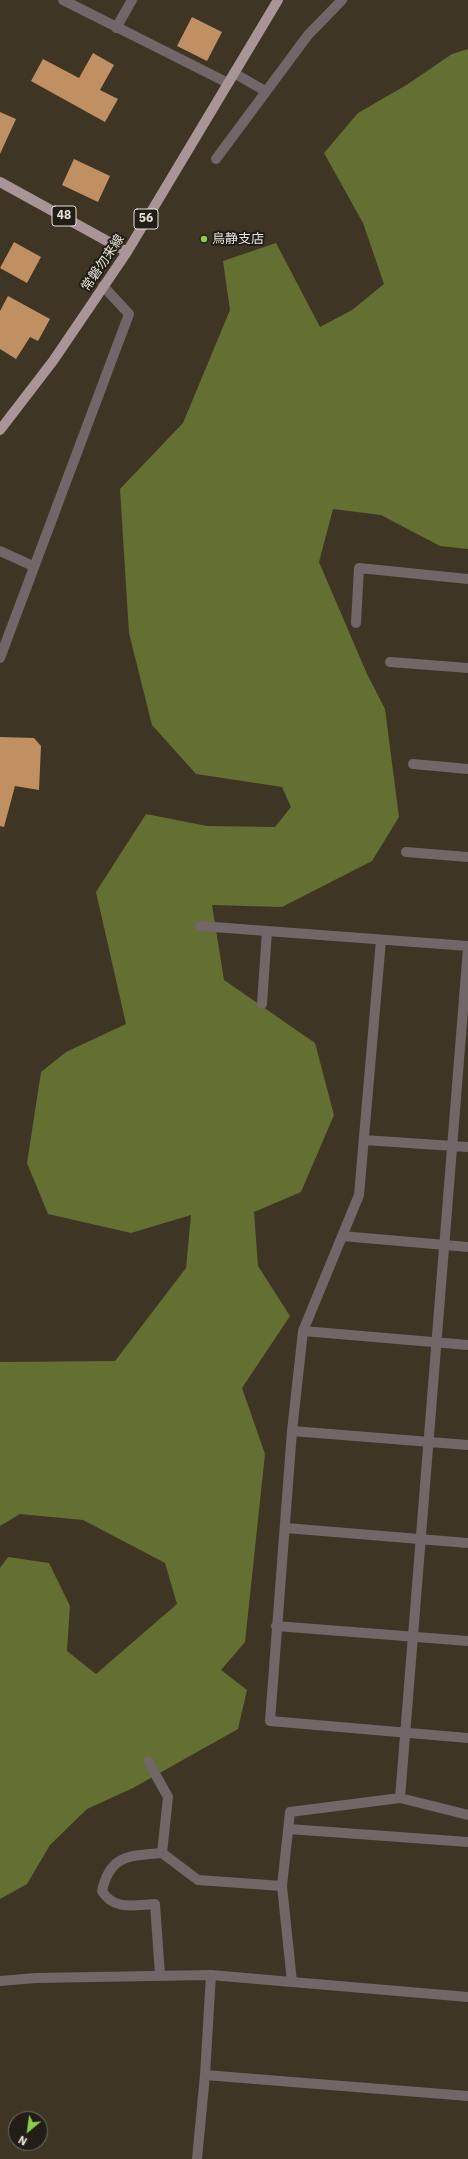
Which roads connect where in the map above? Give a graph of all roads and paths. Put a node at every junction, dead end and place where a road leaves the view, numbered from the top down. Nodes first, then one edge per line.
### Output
1 (62, 0) edge
2 (132, 0) edge
3 (278, 0) edge
4 (342, 0) edge
5 (116, 28) junction
6 (234, 73) junction
7 (228, 83) junction
8 (264, 91) junction
9 (216, 159) dead end
10 (0, 182) edge
11 (127, 252) junction
12 (103, 286) junction
13 (0, 430) edge
14 (0, 551) edge
15 (33, 566) junction
16 (468, 579) edge
17 (356, 623) dead end
18 (0, 658) edge
19 (390, 662) dead end
20 (468, 668) edge
21 (413, 764) dead end
22 (468, 769) edge
23 (406, 852) dead end
24 (468, 857) edge
25 (200, 926) dead end
26 (267, 931) junction
27 (381, 940) junction
28 (468, 947) edge
29 (262, 1004) dead end
30 (464, 1051) edge
31 (364, 1140) junction
32 (452, 1146) junction
33 (468, 1147) edge
34 (342, 1236) junction
35 (444, 1245) junction
36 (468, 1247) edge
37 (303, 1331) junction
38 (436, 1343) junction
39 (468, 1345) edge
40 (292, 1431) junction
41 (428, 1442) junction
42 (468, 1445) edge
43 (286, 1528) junction
44 (421, 1539) junction
45 (468, 1543) edge
46 (276, 1626) junction
47 (413, 1638) junction
48 (468, 1641) edge
49 (405, 1733) junction
50 (468, 1738) edge
51 (148, 1761) dead end
52 (400, 1798) junction
53 (468, 1815) edge
54 (289, 1829) junction
55 (468, 1842) edge
56 (162, 1853) junction
57 (282, 1886) junction
58 (160, 1975) junction
59 (211, 1975) junction
60 (0, 1981) edge
61 (292, 1982) junction
62 (468, 1997) edge
63 (205, 2075) junction
64 (468, 2096) edge
65 (197, 2159) edge

1 - 5 street
2 - 5 street
3 - 6 main road, 常磐勿来線 / 56
4 - 8 street
5 - 7 street
6 - 7 main road, 常磐勿来線 / 56
6 - 8 street
7 - 11 main road, 常磐勿来線 / 56
8 - 9 street
10 - 11 main road, 48
11 - 12 main road, 常磐勿来線 / 56
12 - 13 main road, 常磐勿来線 / 56
12 - 15 street
14 - 15 street
15 - 18 street
16 - 17 street
19 - 20 street
21 - 22 street
23 - 24 street
25 - 26 street
26 - 27 street
26 - 29 street
27 - 28 street
27 - 31 street
28 - 30 street
30 - 32 street
31 - 32 street
31 - 34 street
32 - 33 street
32 - 35 street
34 - 35 street
34 - 37 street
35 - 36 street
35 - 38 street
37 - 38 street
37 - 40 street
38 - 39 street
38 - 41 street
40 - 41 street
40 - 43 street
41 - 42 street
41 - 44 street
43 - 44 street
43 - 46 street
44 - 45 street
44 - 47 street
46 - 47 street
46 - 49 street
47 - 48 street
47 - 49 street
49 - 50 street
49 - 52 street
51 - 56 street
52 - 53 street
52 - 54 street
54 - 55 street
54 - 57 street
56 - 57 street
56 - 58 street
57 - 61 street
58 - 59 street
58 - 60 street
59 - 61 street
59 - 63 street
61 - 62 street
63 - 64 street
63 - 65 street

